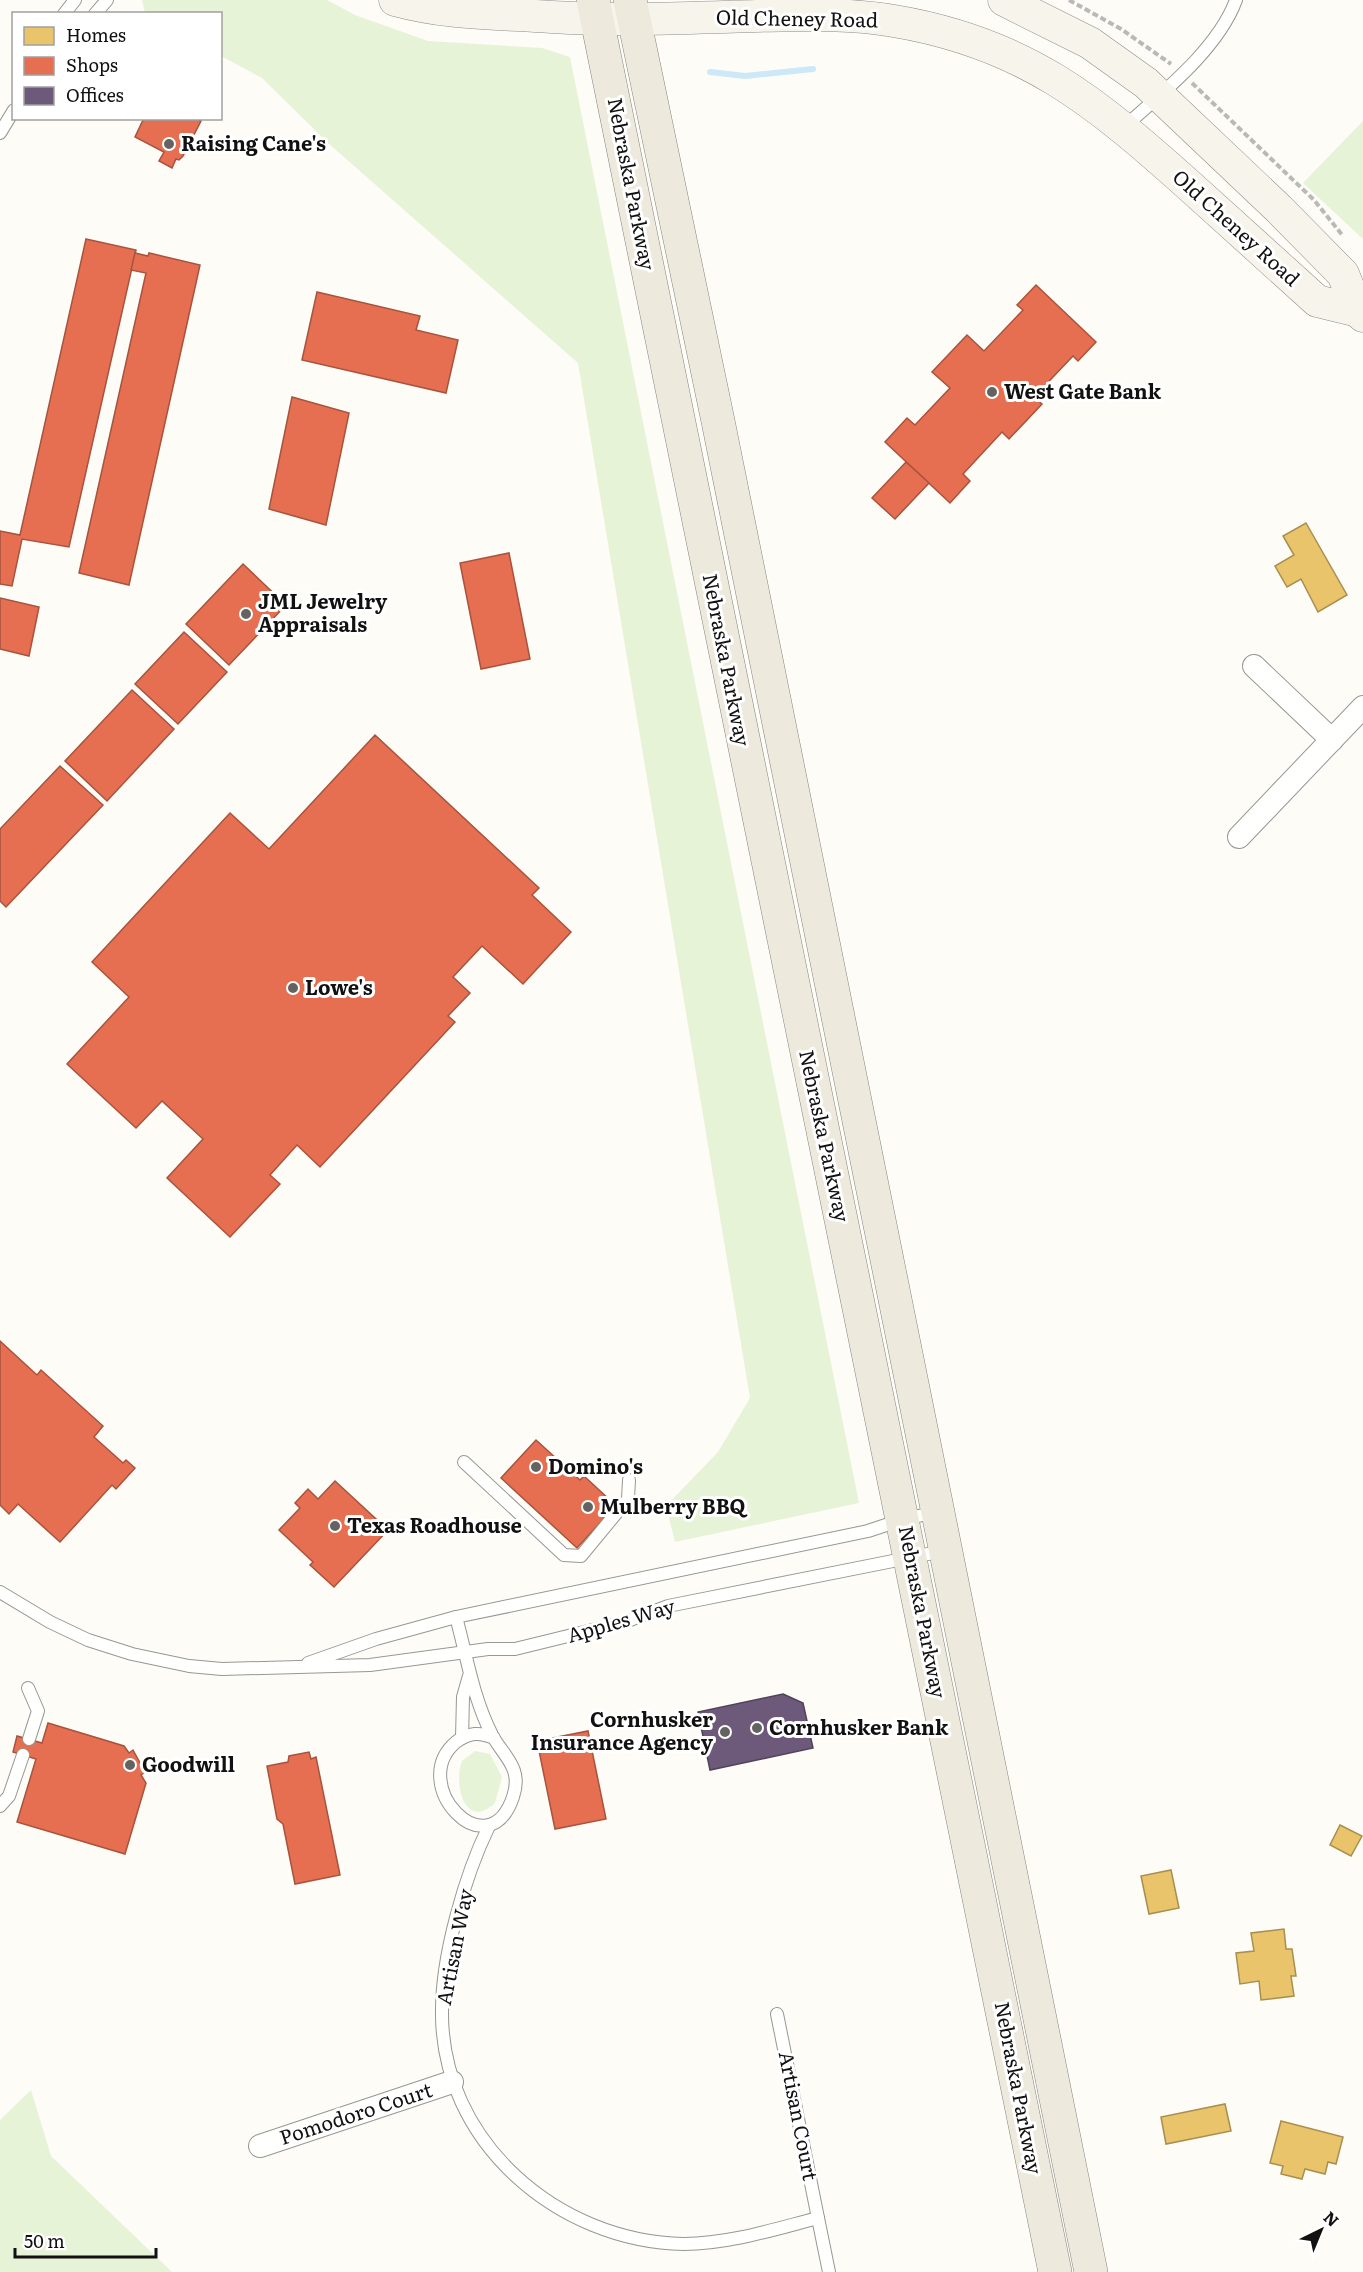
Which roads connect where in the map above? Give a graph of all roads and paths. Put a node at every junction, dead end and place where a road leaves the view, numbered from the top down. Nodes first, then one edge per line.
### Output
1 (75, 0) edge
2 (107, 0) edge
3 (395, 0) edge
4 (1004, 0) edge
5 (1236, 0) edge
6 (595, 9) edge
7 (632, 9) edge
8 (66, 12) edge
9 (97, 12) edge
10 (1160, 95) junction
11 (12, 113) edge
12 (1124, 127) junction
13 (0, 133) edge
14 (1360, 313) edge
15 (1254, 666) dead end
16 (1363, 707) edge
17 (1332, 740) junction
18 (1239, 837) dead end
19 (464, 1462) dead end
20 (629, 1480) dead end
21 (937, 1512) junction
22 (904, 1519) junction
23 (944, 1550) junction
24 (911, 1558) junction
25 (0, 1592) edge
26 (456, 1617) junction
27 (466, 1652) junction
28 (295, 1667) junction
29 (469, 1676) junction
30 (28, 1688) dead end
31 (462, 1738) junction
32 (494, 1738) junction
33 (29, 1739) dead end
34 (23, 1755) dead end
35 (0, 1806) edge
36 (489, 1826) junction
37 (777, 2014) dead end
38 (452, 2082) junction
39 (260, 2146) dead end
40 (818, 2218) junction
41 (829, 2272) edge
42 (1055, 2272) edge
43 (1091, 2272) edge

1 - 8 lane
2 - 9 lane
3 - 6 main road, Old Cheney Road
4 - 10 main road, Old Cheney Road
5 - 10 lane
6 - 7 main road, Old Cheney Road
6 - 22 main road, Nebraska Parkway
7 - 12 main road, Old Cheney Road
7 - 21 main road, Nebraska Parkway
10 - 12 lane
10 - 14 main road, Old Cheney Road
11 - 13 lane
12 - 14 main road, Old Cheney Road
15 - 17 street
16 - 17 street
17 - 18 street
19 - 20 lane
21 - 22 lane, Apples Way
21 - 23 main road, Nebraska Parkway
22 - 24 main road, Nebraska Parkway
22 - 26 lane, Apples Way
23 - 24 lane, Apples Way
23 - 43 main road, Nebraska Parkway
24 - 27 lane, Apples Way
24 - 42 main road, Nebraska Parkway
25 - 28 lane, Apples Way
26 - 27 lane
26 - 28 lane, Apples Way
27 - 28 lane, Apples Way
27 - 29 lane
29 - 31 lane
29 - 32 lane
30 - 33 lane
31 - 32 lane
31 - 36 lane
32 - 36 lane
34 - 35 lane
36 - 38 lane, Artisan Way
37 - 40 lane, Artisan Court
38 - 39 street, Pomodoro Court
38 - 40 lane, Artisan Way
40 - 41 lane

